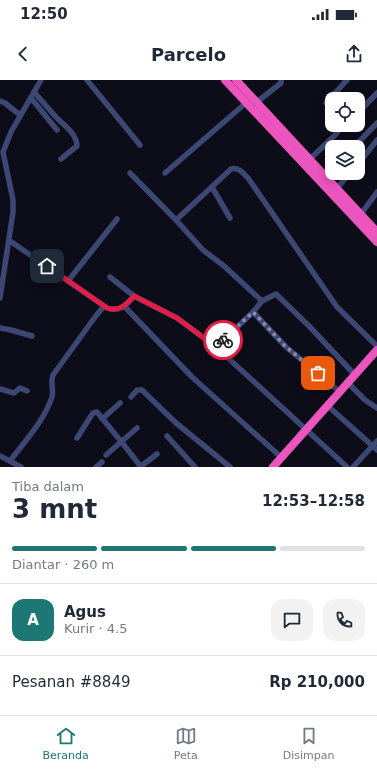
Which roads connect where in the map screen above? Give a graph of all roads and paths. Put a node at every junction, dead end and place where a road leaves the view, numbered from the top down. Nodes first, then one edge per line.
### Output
1 (41, 80) edge
2 (87, 80) edge
3 (225, 80) edge
4 (236, 80) edge
5 (281, 80) edge
6 (347, 80) edge
7 (34, 92) junction
8 (336, 92) edge
9 (377, 93) edge
10 (31, 98) junction
11 (0, 101) edge
12 (246, 102) junction
13 (257, 102) junction
14 (365, 105) edge
15 (20, 115) junction
16 (377, 123) edge
17 (276, 129) junction
18 (57, 130) dead end
19 (338, 132) edge
20 (361, 140) edge
21 (377, 140) edge
22 (140, 145) dead end
23 (2, 152) edge
24 (365, 155) edge
25 (61, 158) dead end
26 (310, 159) junction
27 (130, 173) dead end
28 (165, 173) dead end
29 (325, 176) edge
30 (329, 180) edge
31 (344, 180) edge
32 (212, 187) junction
33 (337, 188) junction
34 (377, 192) edge
35 (361, 214) junction
36 (230, 218) dead end
37 (118, 219) dead end
38 (176, 220) junction
39 (377, 232) edge
40 (10, 241) junction
41 (377, 242) edge
42 (110, 277) dead end
43 (68, 281) junction
44 (134, 296) junction
45 (0, 298) edge
46 (262, 301) junction
47 (104, 306) junction
48 (125, 307) junction
49 (253, 312) junction
50 (0, 328) edge
51 (32, 336) dead end
52 (377, 346) edge
53 (216, 347) junction
54 (377, 350) edge
55 (355, 375) junction
56 (348, 383) junction
57 (0, 389) edge
58 (27, 391) dead end
59 (340, 392) junction
60 (131, 397) dead end
61 (120, 403) dead end
62 (328, 406) junction
63 (377, 408) edge
64 (102, 419) junction
65 (137, 428) dead end
66 (307, 430) junction
67 (167, 436) dead end
68 (77, 438) dead end
69 (121, 441) junction
70 (377, 441) edge
71 (375, 448) edge
72 (157, 454) dead end
73 (106, 455) dead end
74 (0, 456) edge
75 (282, 458) junction
76 (10, 461) junction
77 (102, 462) dead end
78 (21, 467) edge
79 (96, 467) edge
80 (140, 467) edge
81 (195, 467) edge
82 (230, 467) edge
83 (273, 467) edge
84 (347, 467) edge
85 (353, 467) edge

1 - 7 street
2 - 22 street
3 - 12 highway
4 - 13 highway
5 - 13 street
6 - 8 street
7 - 10 street
7 - 25 street
9 - 14 street
10 - 15 street
10 - 18 street
11 - 15 street
12 - 17 highway
12 - 28 street
13 - 17 highway
15 - 23 street
16 - 20 street
17 - 26 highway
17 - 41 highway
19 - 26 street
21 - 24 street
23 - 40 street
26 - 29 highway
27 - 38 street
30 - 33 highway
31 - 33 street
32 - 36 street
32 - 38 street
32 - 52 street
33 - 35 highway
34 - 35 street
35 - 39 highway
37 - 43 street
38 - 46 street
40 - 43 street
40 - 45 street
42 - 44 street
43 - 47 street
44 - 48 street
44 - 53 street
46 - 49 street
46 - 55 street
47 - 48 street
47 - 76 street
48 - 75 street
49 - 53 street
49 - 59 street
50 - 51 street
53 - 66 street
54 - 55 highway
55 - 56 highway
56 - 59 highway
56 - 63 street
57 - 58 street
59 - 62 highway
60 - 82 street
61 - 64 street
62 - 66 highway
62 - 71 street
64 - 68 street
64 - 69 street
65 - 69 street
66 - 75 highway
66 - 84 street
67 - 81 street
69 - 73 street
69 - 80 street
70 - 71 street
71 - 85 street
72 - 80 street
74 - 76 street
75 - 83 highway
76 - 78 street
77 - 79 street

